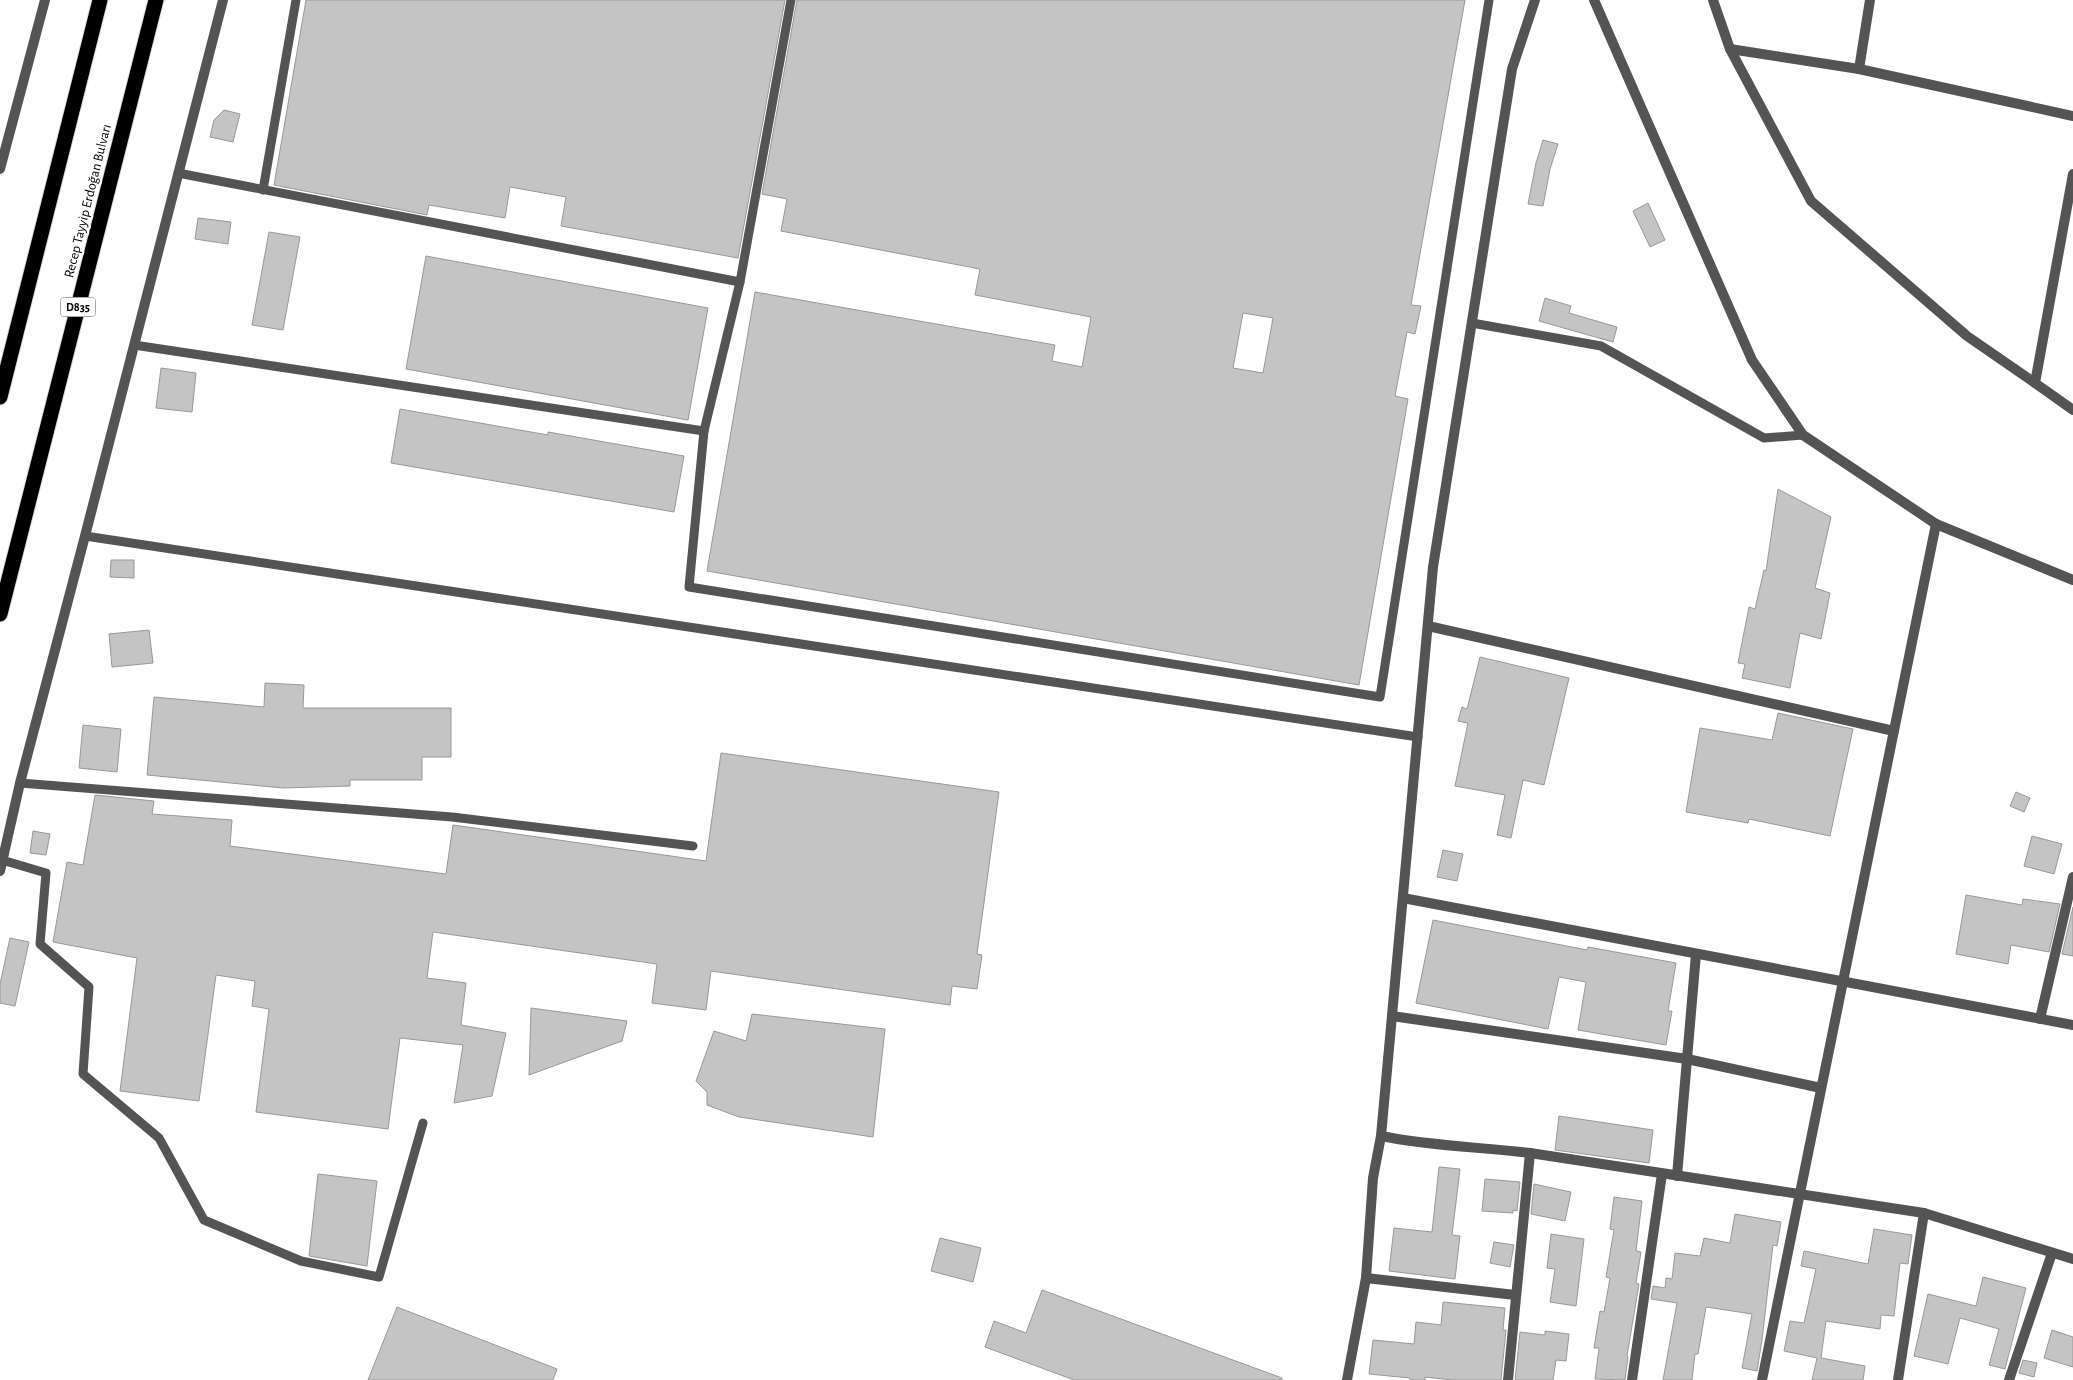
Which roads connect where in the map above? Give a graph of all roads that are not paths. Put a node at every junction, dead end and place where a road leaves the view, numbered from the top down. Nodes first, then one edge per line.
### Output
1 (45, 0) edge
2 (100, 0) edge
3 (156, 0) edge
4 (223, 0) edge
5 (296, 0) edge
6 (791, 0) edge
7 (1489, 0) edge
8 (1535, 0) edge
9 (1594, 0) edge
10 (1713, 0) edge
11 (1870, 0) edge
12 (1730, 49) junction
13 (1859, 69) junction
14 (2073, 116) edge
15 (0, 169) edge
16 (178, 173) junction
17 (2073, 174) edge
18 (263, 190) junction
19 (740, 282) junction
20 (1472, 323) junction
21 (134, 345) junction
22 (2035, 383) junction
23 (0, 397) edge
24 (2073, 410) edge
25 (704, 432) junction
26 (1803, 435) junction
27 (1936, 524) junction
28 (85, 536) junction
29 (2073, 580) edge
30 (0, 614) edge
31 (1428, 626) junction
32 (1894, 731) junction
33 (1418, 737) junction
34 (20, 782) junction
35 (693, 846) dead end
36 (2, 860) junction
37 (0, 871) edge
38 (2073, 877) edge
39 (1403, 898) junction
40 (1696, 954) junction
41 (1843, 982) junction
42 (1392, 1016) junction
43 (2040, 1019) junction
44 (2073, 1025) edge
45 (1687, 1059) junction
46 (1821, 1088) junction
47 (423, 1123) dead end
48 (1381, 1136) junction
49 (1530, 1153) junction
50 (1662, 1174) junction
51 (1676, 1176) junction
52 (1800, 1195) junction
53 (1924, 1213) junction
54 (2052, 1253) junction
55 (2073, 1259) edge
56 (1366, 1278) junction
57 (1516, 1294) junction
58 (1347, 1380) edge
59 (1508, 1380) edge
60 (1632, 1380) edge
61 (1762, 1380) edge
62 (1898, 1380) edge
63 (2009, 1380) edge

1 - 15 street
2 - 23 highway
3 - 30 highway, Recep Tayyip Erdoğan Bulvarı / D835
4 - 16 street
5 - 18 lane
6 - 19 lane
7 - 25 lane
8 - 20 street
9 - 26 street
10 - 12 street
11 - 13 street
12 - 13 street
12 - 22 street
13 - 14 street
16 - 18 lane
16 - 21 street
17 - 22 street
18 - 19 lane
19 - 25 lane
20 - 26 lane
20 - 31 street
21 - 25 lane
21 - 28 street
22 - 24 street
26 - 27 street
27 - 29 street
27 - 32 street
28 - 33 lane
28 - 34 street
31 - 32 street
31 - 33 street
32 - 41 street
33 - 39 street
34 - 35 lane
34 - 36 street
36 - 37 street
36 - 47 lane
38 - 43 street
39 - 40 street
39 - 42 street
40 - 41 street
40 - 45 street
41 - 43 street
41 - 46 street
42 - 45 street
42 - 48 street
43 - 44 street
45 - 46 street
45 - 51 street
46 - 52 street
48 - 49 street
48 - 56 street
49 - 50 street
49 - 57 street
50 - 51 street
50 - 60 street
51 - 52 street
52 - 53 street
52 - 61 street
53 - 54 street
53 - 62 street
54 - 55 street
54 - 63 street
56 - 57 street
56 - 58 street
57 - 59 street

